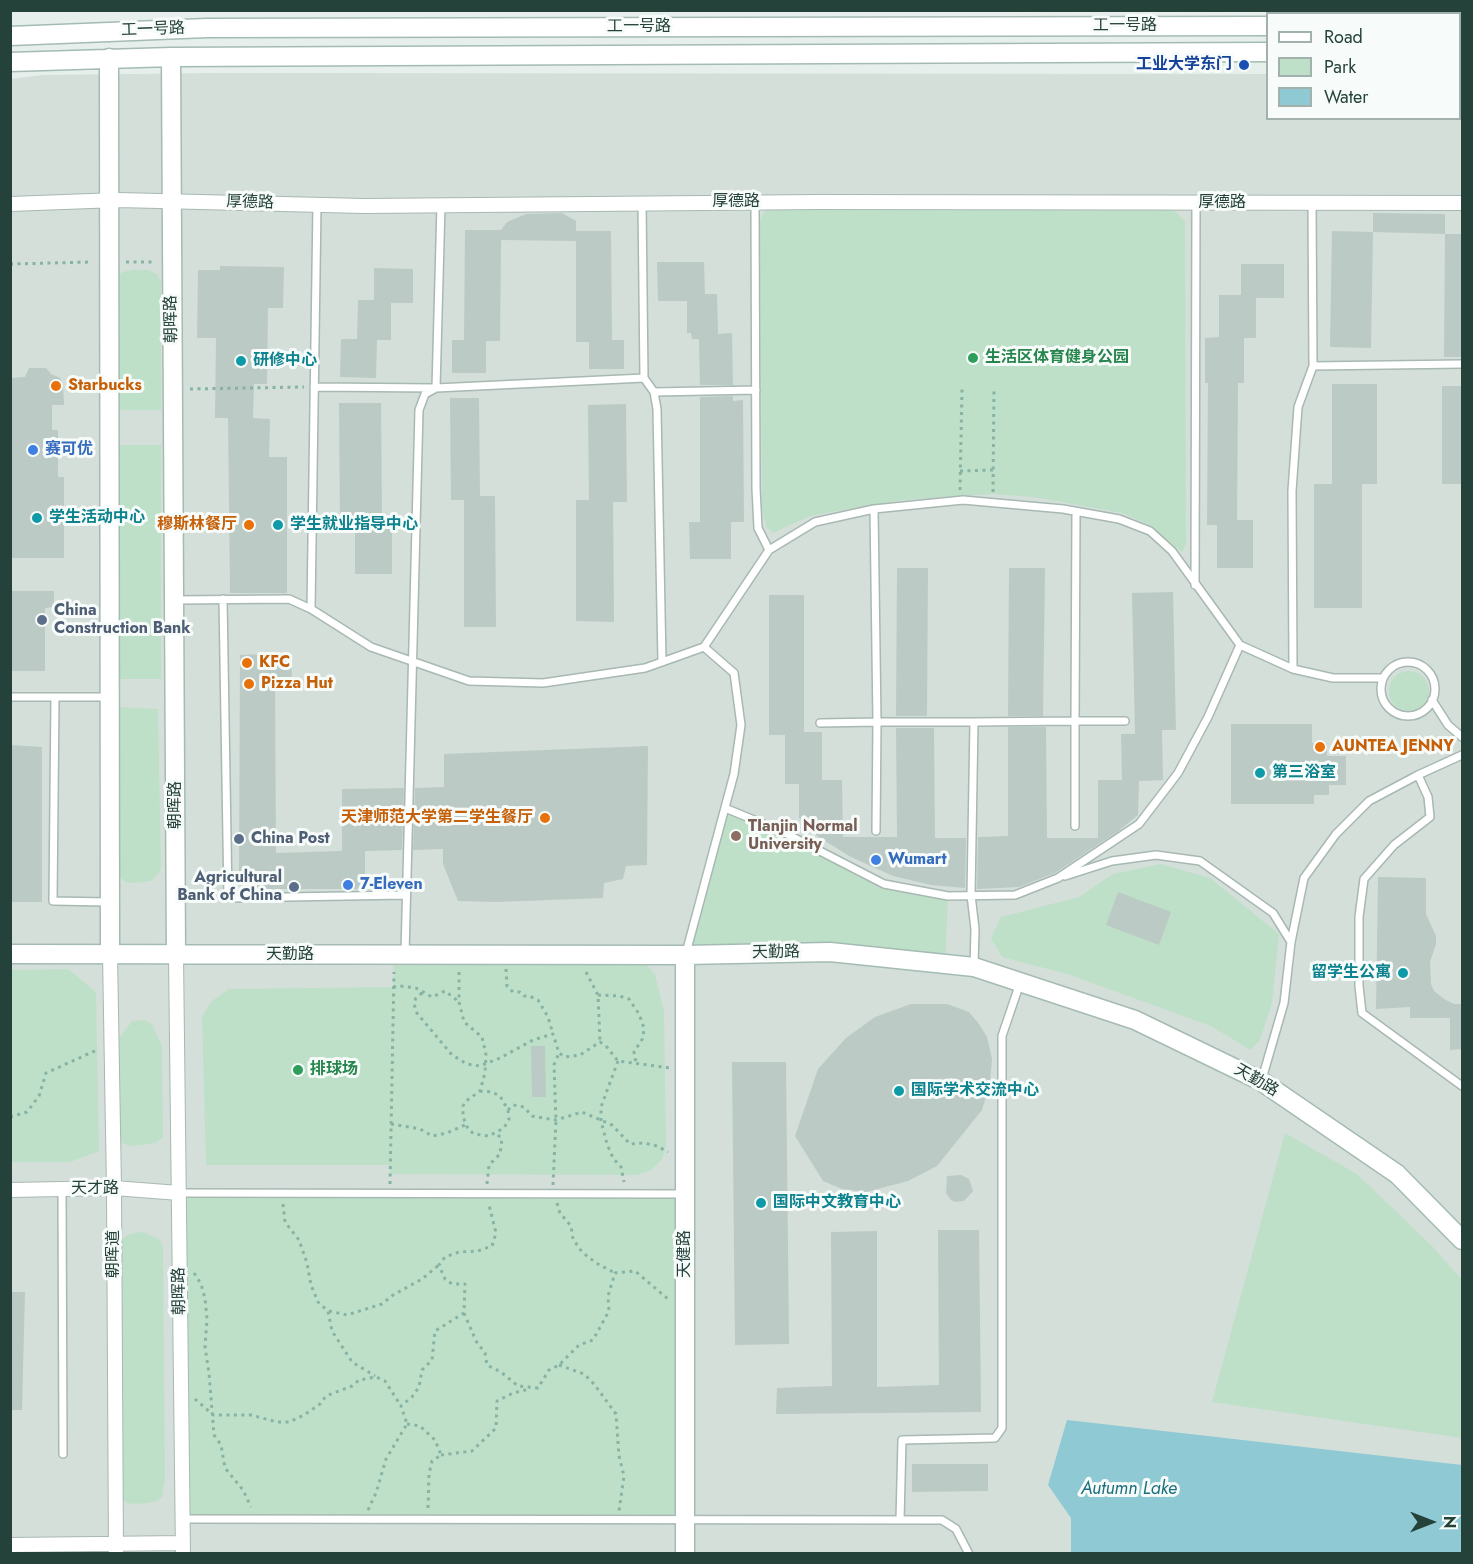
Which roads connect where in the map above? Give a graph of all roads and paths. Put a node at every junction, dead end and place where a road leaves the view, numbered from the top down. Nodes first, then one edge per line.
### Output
1 (984, 18) edge
2 (1107, 18) edge
3 (1266, 26) edge
4 (10, 36) edge
5 (1107, 51) junction
6 (1266, 52) edge
7 (984, 53) junction
8 (171, 57) junction
9 (109, 58) junction
10 (10, 62) edge
11 (108, 201) junction
12 (171, 201) junction
13 (755, 202) junction
14 (642, 203) junction
15 (1196, 203) junction
16 (1462, 203) edge
17 (10, 204) edge
18 (317, 204) junction
19 (1312, 204) junction
20 (441, 205) junction
21 (1462, 364) edge
22 (1313, 366) junction
23 (644, 378) junction
24 (314, 387) junction
25 (436, 387) junction
26 (994, 387) dead end
27 (962, 388) dead end
28 (173, 390) junction
29 (756, 390) junction
30 (654, 392) junction
31 (993, 470) junction
32 (960, 471) junction
33 (961, 501) junction
34 (993, 503) junction
35 (874, 509) junction
36 (1076, 512) junction
37 (769, 550) junction
38 (1195, 585) junction
39 (223, 599) junction
40 (176, 600) junction
41 (311, 609) junction
42 (1240, 645) junction
43 (704, 647) junction
44 (411, 662) junction
45 (662, 662) junction
46 (1293, 669) junction
47 (1383, 678) junction
48 (10, 697) edge
49 (55, 697) junction
50 (110, 697) junction
51 (1432, 700) junction
52 (1075, 721) junction
53 (1125, 721) dead end
54 (877, 722) junction
55 (974, 722) junction
56 (820, 723) dead end
57 (1462, 737) edge
58 (1462, 755) edge
59 (1418, 775) junction
60 (725, 808) junction
61 (1075, 826) dead end
62 (876, 831) dead end
63 (1058, 878) junction
64 (405, 895) junction
65 (971, 896) junction
66 (110, 902) junction
67 (1291, 942) junction
68 (10, 954) edge
69 (110, 954) junction
70 (176, 955) junction
71 (400, 955) junction
72 (462, 955) junction
73 (508, 955) junction
74 (584, 955) junction
75 (685, 955) junction
76 (974, 967) junction
77 (1020, 982) junction
78 (393, 987) junction
79 (422, 993) junction
80 (598, 995) junction
81 (459, 1002) junction
82 (553, 1034) junction
83 (111, 1041) junction
84 (600, 1042) junction
85 (559, 1053) junction
86 (618, 1061) junction
87 (486, 1063) junction
88 (640, 1064) junction
89 (685, 1068) junction
90 (1261, 1081) junction
91 (1462, 1086) edge
92 (480, 1091) junction
93 (508, 1110) junction
94 (10, 1118) edge
95 (556, 1120) junction
96 (601, 1121) junction
97 (390, 1124) junction
98 (465, 1125) junction
99 (496, 1133) junction
100 (685, 1159) junction
101 (114, 1188) junction
102 (62, 1189) junction
103 (10, 1190) edge
104 (179, 1193) junction
105 (282, 1194) junction
106 (390, 1194) junction
107 (486, 1194) junction
108 (554, 1194) junction
109 (624, 1194) junction
110 (685, 1194) junction
111 (1462, 1240) edge
112 (439, 1265) junction
113 (193, 1272) dead end
114 (615, 1273) junction
115 (685, 1309) junction
116 (328, 1311) junction
117 (464, 1312) junction
118 (560, 1365) junction
119 (376, 1377) junction
120 (181, 1382) junction
121 (538, 1388) junction
122 (401, 1406) junction
123 (213, 1415) junction
124 (406, 1424) junction
125 (63, 1454) dead end
126 (441, 1455) junction
127 (183, 1519) junction
128 (254, 1519) junction
129 (363, 1519) junction
130 (427, 1519) junction
131 (618, 1519) junction
132 (685, 1519) junction
133 (900, 1520) junction
134 (10, 1545) edge
135 (183, 1548) edge
136 (116, 1549) edge
137 (685, 1554) edge
138 (969, 1554) edge

1 - 2 street, 工一号路
1 - 4 street, 工一号路
1 - 7 street
2 - 3 street, 工一号路
2 - 5 street
5 - 6 street, 工一号路
5 - 7 street, 工一号路
7 - 8 street, 工一号路
8 - 9 street, 工一号路
8 - 12 street, 朝晖路
9 - 10 street, 工一号路
9 - 11 street
11 - 12 street, 厚德路
11 - 17 street, 厚德路
11 - 50 street
12 - 18 street, 厚德路
12 - 28 street, 朝晖路
13 - 14 street, 厚德路
13 - 15 street, 厚德路
13 - 29 lane
14 - 20 street, 厚德路
14 - 23 lane
15 - 19 street, 厚德路
15 - 38 lane
16 - 19 street, 厚德路
18 - 20 street, 厚德路
18 - 24 lane
19 - 22 lane
20 - 25 lane
21 - 22 lane
22 - 46 lane
23 - 25 lane
23 - 30 lane
24 - 25 lane
24 - 28 path
24 - 41 lane
25 - 44 lane
26 - 31 path
27 - 32 path
28 - 40 street, 朝晖路
29 - 30 lane
29 - 37 lane
30 - 45 lane
31 - 32 path
31 - 34 path
32 - 33 path
33 - 34 lane
33 - 35 lane
34 - 36 lane
35 - 37 lane
35 - 54 lane
36 - 38 lane
36 - 52 lane
37 - 43 lane
38 - 42 lane
39 - 40 lane
39 - 41 lane
39 - 64 lane
40 - 70 street, 朝晖路
41 - 44 lane
42 - 46 lane
42 - 63 lane
43 - 45 lane
43 - 60 lane
44 - 45 lane
44 - 64 lane
46 - 47 lane
47 - 51 lane
47 - 51 lane
48 - 49 lane
49 - 50 lane
49 - 66 lane
50 - 66 street
51 - 57 lane
52 - 53 lane
52 - 55 lane
52 - 61 lane
54 - 55 lane
54 - 56 lane
54 - 62 lane
55 - 65 lane
58 - 59 lane
59 - 67 lane
59 - 91 lane
60 - 65 lane
60 - 75 lane
63 - 65 lane
63 - 67 lane
64 - 71 lane
65 - 76 lane
66 - 69 street
67 - 90 lane
68 - 69 street, 天勤路
69 - 70 street, 天勤路
69 - 83 street, 朝晖道
70 - 71 street, 天勤路
70 - 104 street, 朝晖路
71 - 72 street, 天勤路
71 - 78 path
72 - 73 street, 天勤路
72 - 81 path
73 - 74 street, 天勤路
73 - 82 path
74 - 75 street, 天勤路
74 - 80 path
75 - 76 street, 天勤路
75 - 89 street, 天健路
76 - 77 street, 天勤路
77 - 90 street, 天勤路
77 - 133 lane
78 - 79 path
78 - 97 path
79 - 81 path
79 - 87 path
80 - 84 path
80 - 88 path
81 - 87 path
82 - 85 path
82 - 87 path
83 - 94 path
83 - 101 street, 朝晖道
84 - 85 path
84 - 86 path
85 - 95 path
86 - 88 path
86 - 96 path
87 - 92 path
88 - 89 path
89 - 100 street, 天健路
90 - 111 street, 天勤路
92 - 93 path
92 - 98 path
93 - 95 path
93 - 99 path
95 - 96 path
95 - 108 path
96 - 100 path
96 - 109 path
97 - 98 path
97 - 106 path
98 - 99 path
99 - 107 path
100 - 110 street, 天健路
101 - 102 street, 天才路
101 - 104 street, 天才路
101 - 136 street, 朝晖道
102 - 103 street, 天才路
102 - 125 lane
104 - 105 lane
104 - 120 street, 朝晖路
105 - 106 lane
105 - 116 path
106 - 107 lane
107 - 108 lane
107 - 112 path
108 - 109 lane
108 - 114 path
109 - 110 lane
110 - 115 street, 天健路
112 - 116 path
112 - 117 path
113 - 123 path
114 - 115 path
114 - 118 path
115 - 132 street, 天健路
116 - 119 path
117 - 121 path
117 - 122 path
118 - 121 path
118 - 131 path
119 - 122 path
119 - 123 path
120 - 123 path
120 - 127 street, 朝晖路
121 - 126 path
122 - 124 path
123 - 128 path
124 - 126 path
124 - 129 path
126 - 130 path
127 - 128 lane
127 - 135 street, 朝晖路
128 - 129 lane
129 - 130 lane
130 - 131 lane
131 - 132 lane
132 - 133 lane
132 - 137 street, 天健路
133 - 138 lane
134 - 136 street
135 - 136 street

